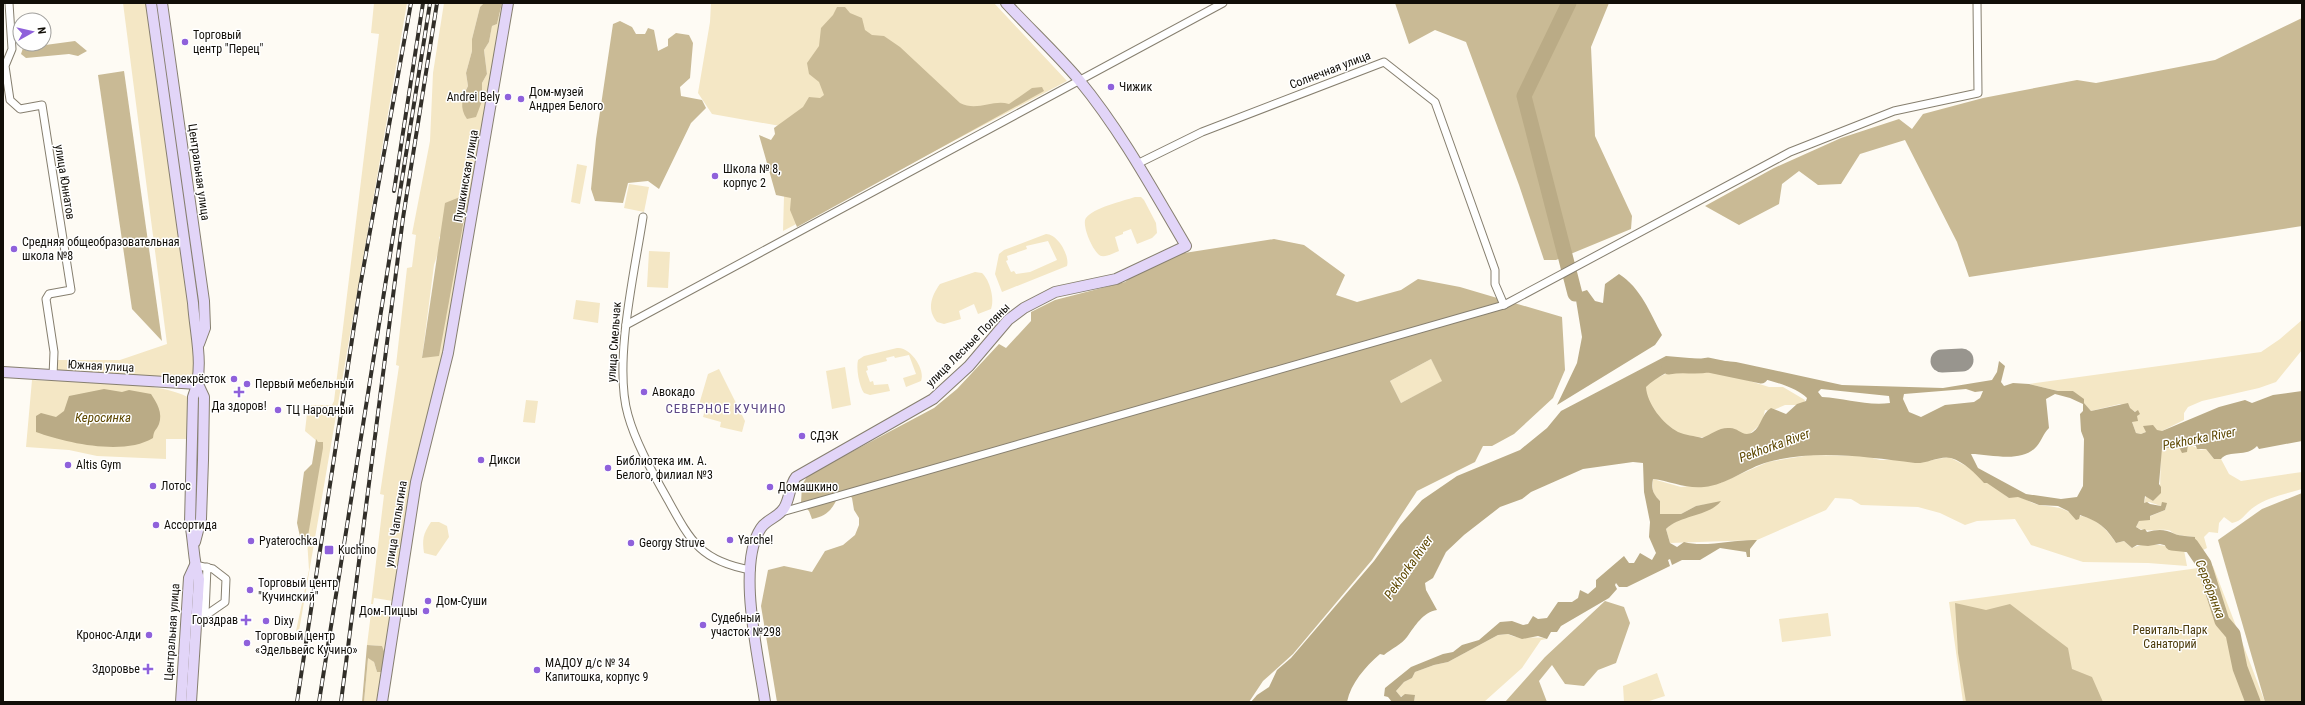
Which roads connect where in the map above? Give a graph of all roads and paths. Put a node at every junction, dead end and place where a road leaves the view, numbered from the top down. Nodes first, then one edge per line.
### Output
1 (9, 3) edge
2 (152, 3) edge
3 (162, 3) edge
4 (508, 3) edge
5 (1006, 3) edge
6 (1223, 3) edge
7 (1977, 3) edge
8 (1078, 80) junction
9 (177, 109) junction
10 (166, 111) junction
11 (1137, 164) junction
12 (643, 217) dead end
13 (1504, 305) junction
14 (626, 325) junction
15 (199, 344) junction
16 (448, 353) joint
17 (3, 372) edge
18 (53, 376) junction
19 (198, 384) junction
20 (782, 512) junction
21 (194, 565) junction
22 (208, 567) junction
23 (751, 570) junction
24 (201, 613) junction
25 (181, 702) edge
26 (191, 702) edge
27 (382, 702) edge
28 (765, 702) edge

1 - 18 street, улица Юннатов
2 - 10 street, Центральная улица
3 - 9 street, Центральная улица
4 - 16 street, Пушкинская улица
5 - 8 street, улица Лесные Поляны
6 - 8 street
7 - 13 street
8 - 11 street, улица Лесные Поляны
8 - 14 street
9 - 10 street
9 - 15 street, Центральная улица
10 - 15 street, Центральная улица
11 - 13 street, Солнечная улица
11 - 20 street, улица Лесные Поляны
12 - 14 street, улица Смельчак
13 - 20 street
14 - 23 street, улица Смельчак
15 - 19 street, Центральная улица
16 - 27 street, улица Чаплыгина
17 - 18 street, Южная улица
18 - 19 street, Южная улица
19 - 21 street, Центральная улица
20 - 23 street
21 - 22 street
21 - 24 street, Центральная улица
21 - 25 street, Центральная улица
22 - 24 street
22 - 24 street
23 - 28 street
24 - 26 street, Центральная улица

